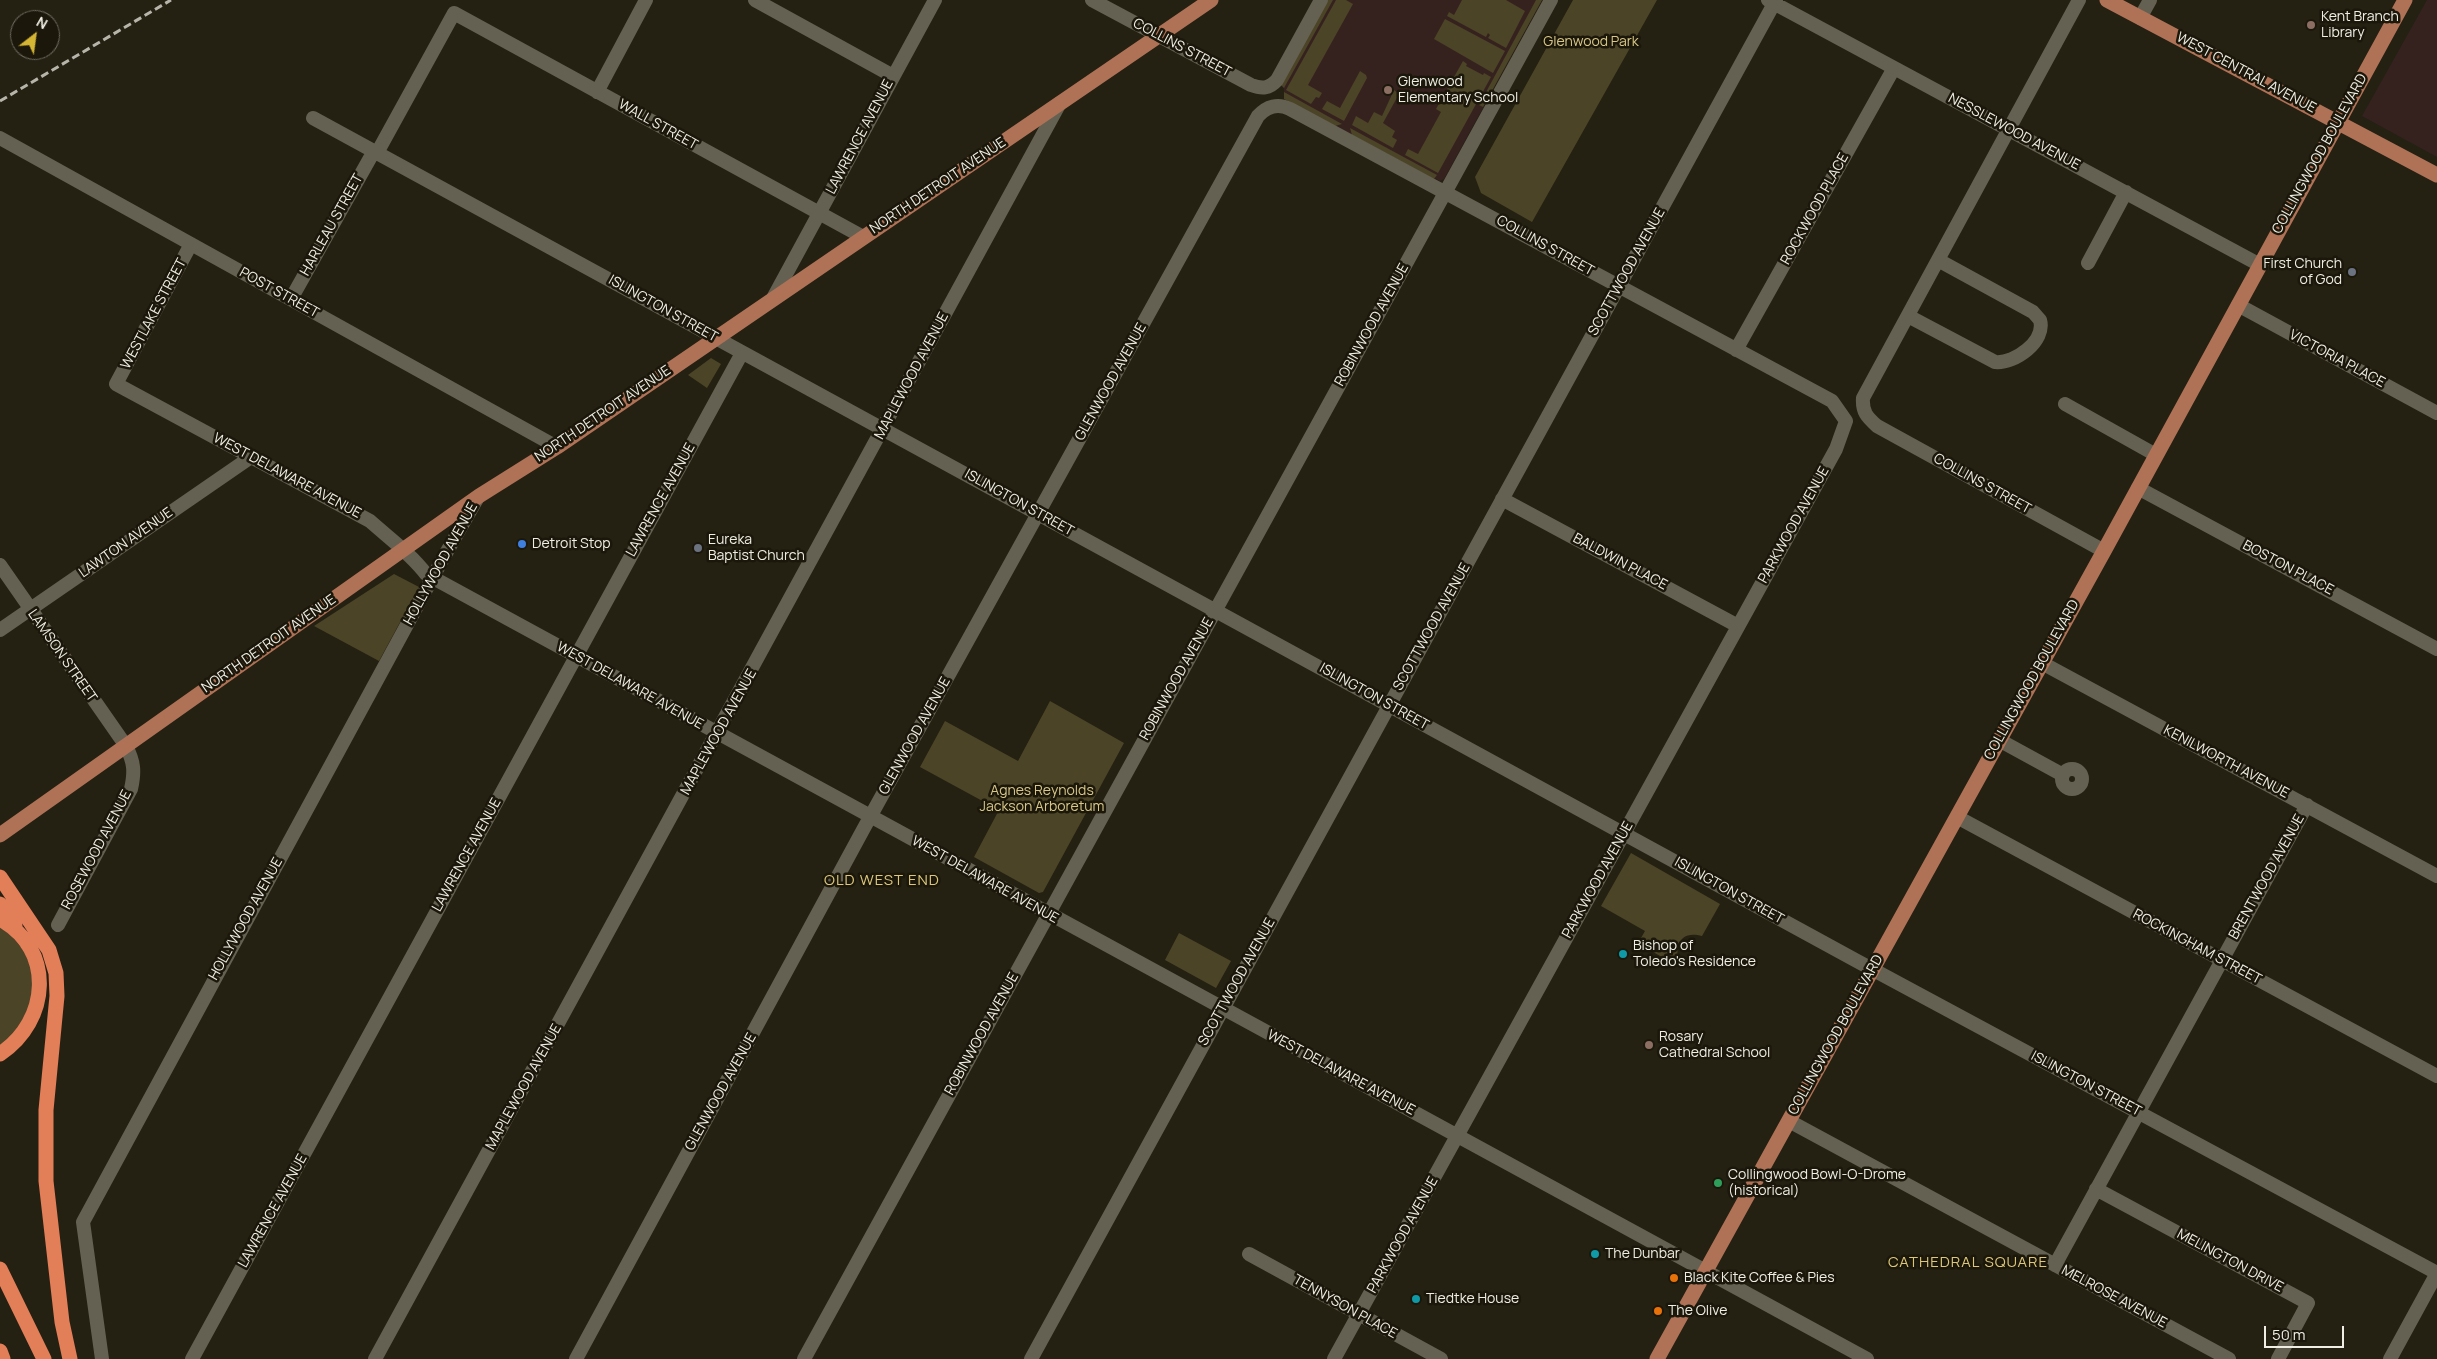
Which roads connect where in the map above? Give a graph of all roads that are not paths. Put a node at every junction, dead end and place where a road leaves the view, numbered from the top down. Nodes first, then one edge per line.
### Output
1 (646, 0) edge
2 (755, 0) edge
3 (934, 0) edge
4 (1092, 0) edge
5 (1211, 0) edge
6 (1321, 0) edge
7 (1551, 0) edge
8 (2079, 0) edge
9 (2107, 0) edge
10 (2150, 0) edge
11 (2405, 0) edge
12 (1772, 1) edge
13 (454, 13) joint
14 (2140, 18) junction
15 (1158, 36) junction
16 (1894, 68) junction
17 (893, 76) junction
18 (596, 92) junction
19 (1060, 103) junction
20 (1258, 116) joint
21 (313, 118) dead end
22 (2339, 122) junction
23 (2008, 130) junction
24 (0, 138) edge
25 (376, 152) junction
26 (2437, 175) edge
27 (1445, 192) junction
28 (2126, 192) junction
29 (818, 213) junction
30 (863, 237) junction
31 (191, 244) junction
32 (1938, 260) junction
33 (2088, 263) dead end
34 (2260, 265) junction
35 (1618, 286) junction
36 (290, 299) junction
37 (772, 300) junction
38 (2238, 305) junction
39 (1908, 316) junction
40 (715, 338) junction
41 (1736, 350) junction
42 (742, 352) junction
43 (116, 384) joint
44 (1832, 401) joint
45 (2064, 404) dead end
46 (2437, 412) edge
47 (883, 429) junction
48 (557, 447) junction
49 (2156, 455) junction
50 (251, 457) junction
51 (2138, 488) junction
52 (479, 496) junction
53 (1502, 499) junction
54 (1038, 514) junction
55 (402, 550) junction
56 (2104, 551) junction
57 (0, 565) edge
58 (433, 578) junction
59 (30, 610) junction
60 (1215, 610) junction
61 (1738, 626) junction
62 (0, 630) edge
63 (2437, 649) edge
64 (575, 656) junction
65 (2042, 663) junction
66 (1389, 705) junction
67 (718, 734) junction
68 (1999, 740) junction
69 (126, 746) junction
70 (2064, 775) dead end
71 (2307, 805) junction
72 (1957, 816) junction
73 (871, 817) junction
74 (1624, 834) junction
75 (0, 835) edge
76 (2437, 876) edge
77 (0, 877) edge
78 (0, 904) edge
79 (1048, 914) junction
80 (0, 919) edge
81 (58, 925) dead end
82 (21, 935) junction
83 (2222, 960) junction
84 (1872, 969) junction
85 (1222, 1009) junction
86 (0, 1054) edge
87 (2437, 1076) edge
88 (2138, 1112) junction
89 (1789, 1121) junction
90 (1457, 1137) junction
91 (2096, 1189) junction
92 (1249, 1254) dead end
93 (2055, 1265) junction
94 (0, 1268) edge
95 (1704, 1271) junction
96 (2437, 1273) edge
97 (1359, 1314) junction
98 (0, 1351) edge
99 (3, 1359) edge
100 (44, 1359) edge
101 (70, 1359) edge
102 (102, 1359) edge
103 (192, 1359) edge
104 (375, 1359) edge
105 (576, 1359) edge
106 (804, 1359) edge
107 (1031, 1359) edge
108 (1334, 1359) edge
109 (1440, 1359) edge
110 (1657, 1359) edge
111 (1867, 1359) edge
112 (2229, 1359) edge
113 (2278, 1359) edge
114 (2390, 1359) edge

1 - 18 street
2 - 17 street
3 - 17 street, LAWRENCE AVENUE
4 - 15 street, COLLINS STREET
5 - 15 main road, NORTH DETROIT AVENUE
6 - 15 street, COLLINS STREET
7 - 27 street, ROBINWOOD AVENUE
8 - 23 street
9 - 14 main road, WEST CENTRAL AVENUE
10 - 14 street
11 - 22 main road, COLLINGWOOD BOULEVARD
12 - 16 street, NESSLEWOOD AVENUE
12 - 35 street, SCOTTWOOD AVENUE
13 - 18 street, WALL STREET
13 - 25 street, HARLEAU STREET
14 - 22 main road, WEST CENTRAL AVENUE
15 - 19 main road, NORTH DETROIT AVENUE
16 - 23 street, NESSLEWOOD AVENUE
16 - 41 street, ROCKWOOD PLACE
17 - 29 street, LAWRENCE AVENUE
18 - 29 street, WALL STREET
19 - 30 main road, NORTH DETROIT AVENUE
19 - 47 street, MAPLEWOOD AVENUE
20 - 27 street, COLLINS STREET
20 - 54 street, GLENWOOD AVENUE
21 - 25 street, ISLINGTON STREET
22 - 26 main road, WEST CENTRAL AVENUE
22 - 34 main road, COLLINGWOOD BOULEVARD
23 - 28 street, NESSLEWOOD AVENUE
23 - 32 street
24 - 31 street, POST STREET
25 - 36 street, HARLEAU STREET
25 - 40 street, ISLINGTON STREET
27 - 35 street, COLLINS STREET
27 - 60 street, ROBINWOOD AVENUE
28 - 33 street
28 - 34 street, NESSLEWOOD AVENUE
29 - 30 street, WALL STREET
29 - 37 street, LAWRENCE AVENUE
30 - 37 main road, NORTH DETROIT AVENUE
31 - 36 street, POST STREET
31 - 43 street, WESTLAKE STREET
32 - 39 street
32 - 39 street
34 - 38 main road, COLLINGWOOD BOULEVARD
35 - 41 street, COLLINS STREET
35 - 53 street, SCOTTWOOD AVENUE
36 - 48 street, POST STREET
37 - 40 main road, NORTH DETROIT AVENUE
38 - 46 street, VICTORIA PLACE
38 - 49 main road, COLLINGWOOD BOULEVARD
39 - 56 street, COLLINS STREET
40 - 42 street, ISLINGTON STREET
40 - 48 main road, NORTH DETROIT AVENUE
41 - 44 street, COLLINS STREET
42 - 47 street, ISLINGTON STREET
42 - 64 street, LAWRENCE AVENUE
43 - 50 street, WEST DELAWARE AVENUE
44 - 61 street, PARKWOOD AVENUE
45 - 49 street
47 - 54 street, ISLINGTON STREET
47 - 67 street, MAPLEWOOD AVENUE
48 - 52 main road, NORTH DETROIT AVENUE
49 - 51 main road, COLLINGWOOD BOULEVARD
50 - 55 street, WEST DELAWARE AVENUE
50 - 59 street, LAWTON AVENUE
51 - 56 main road, COLLINGWOOD BOULEVARD
51 - 63 street, BOSTON PLACE
52 - 55 main road, NORTH DETROIT AVENUE
52 - 58 street, HOLLYWOOD AVENUE
53 - 61 street, BALDWIN PLACE
53 - 66 street, SCOTTWOOD AVENUE
54 - 60 street, ISLINGTON STREET
54 - 73 street, GLENWOOD AVENUE
55 - 58 street, WEST DELAWARE AVENUE
55 - 69 main road, NORTH DETROIT AVENUE
56 - 65 main road, COLLINGWOOD BOULEVARD
57 - 59 street, LAMSON STREET
58 - 64 street, WEST DELAWARE AVENUE
58 - 102 street, HOLLYWOOD AVENUE
59 - 62 street, LAWTON AVENUE
59 - 69 street, LAMSON STREET
60 - 66 street, ISLINGTON STREET
60 - 79 street, ROBINWOOD AVENUE
61 - 74 street, PARKWOOD AVENUE
64 - 67 street, WEST DELAWARE AVENUE
64 - 103 street, LAWRENCE AVENUE
65 - 68 main road, COLLINGWOOD BOULEVARD
65 - 71 street, KENILWORTH AVENUE
66 - 74 street, ISLINGTON STREET
66 - 85 street, SCOTTWOOD AVENUE
67 - 73 street, WEST DELAWARE AVENUE
67 - 104 street, MAPLEWOOD AVENUE
68 - 70 street
68 - 72 main road, COLLINGWOOD BOULEVARD
69 - 75 main road, NORTH DETROIT AVENUE
69 - 81 street, ROSEWOOD AVENUE
71 - 76 street, KENILWORTH AVENUE
71 - 83 street, BRENTWOOD AVENUE
72 - 83 street, ROCKINGHAM STREET
72 - 84 main road, COLLINGWOOD BOULEVARD
73 - 79 street, WEST DELAWARE AVENUE
73 - 105 street, GLENWOOD AVENUE
74 - 84 street, ISLINGTON STREET
74 - 90 street, PARKWOOD AVENUE
77 - 101 highway
78 - 82 highway
79 - 85 street, WEST DELAWARE AVENUE
79 - 106 street, ROBINWOOD AVENUE
80 - 82 highway
82 - 86 highway
83 - 87 street, ROCKINGHAM STREET
83 - 88 street, BRENTWOOD AVENUE
84 - 88 street, ISLINGTON STREET
84 - 89 main road, COLLINGWOOD BOULEVARD
85 - 90 street, WEST DELAWARE AVENUE
85 - 107 street, SCOTTWOOD AVENUE
88 - 91 street, BRENTWOOD AVENUE
88 - 96 street, ISLINGTON STREET
89 - 93 street, MELROSE AVENUE
89 - 95 main road, COLLINGWOOD BOULEVARD
90 - 95 street, WEST DELAWARE AVENUE
90 - 97 street, PARKWOOD AVENUE
91 - 93 street, BRENTWOOD AVENUE
91 - 113 street, MELINGTON DRIVE
92 - 97 street, TENNYSON PLACE
93 - 112 street, MELROSE AVENUE
94 - 100 highway
95 - 110 main road, COLLINGWOOD BOULEVARD
95 - 111 street, WEST DELAWARE AVENUE
96 - 114 street
97 - 108 street, PARKWOOD AVENUE
97 - 109 street, TENNYSON PLACE
98 - 99 highway

